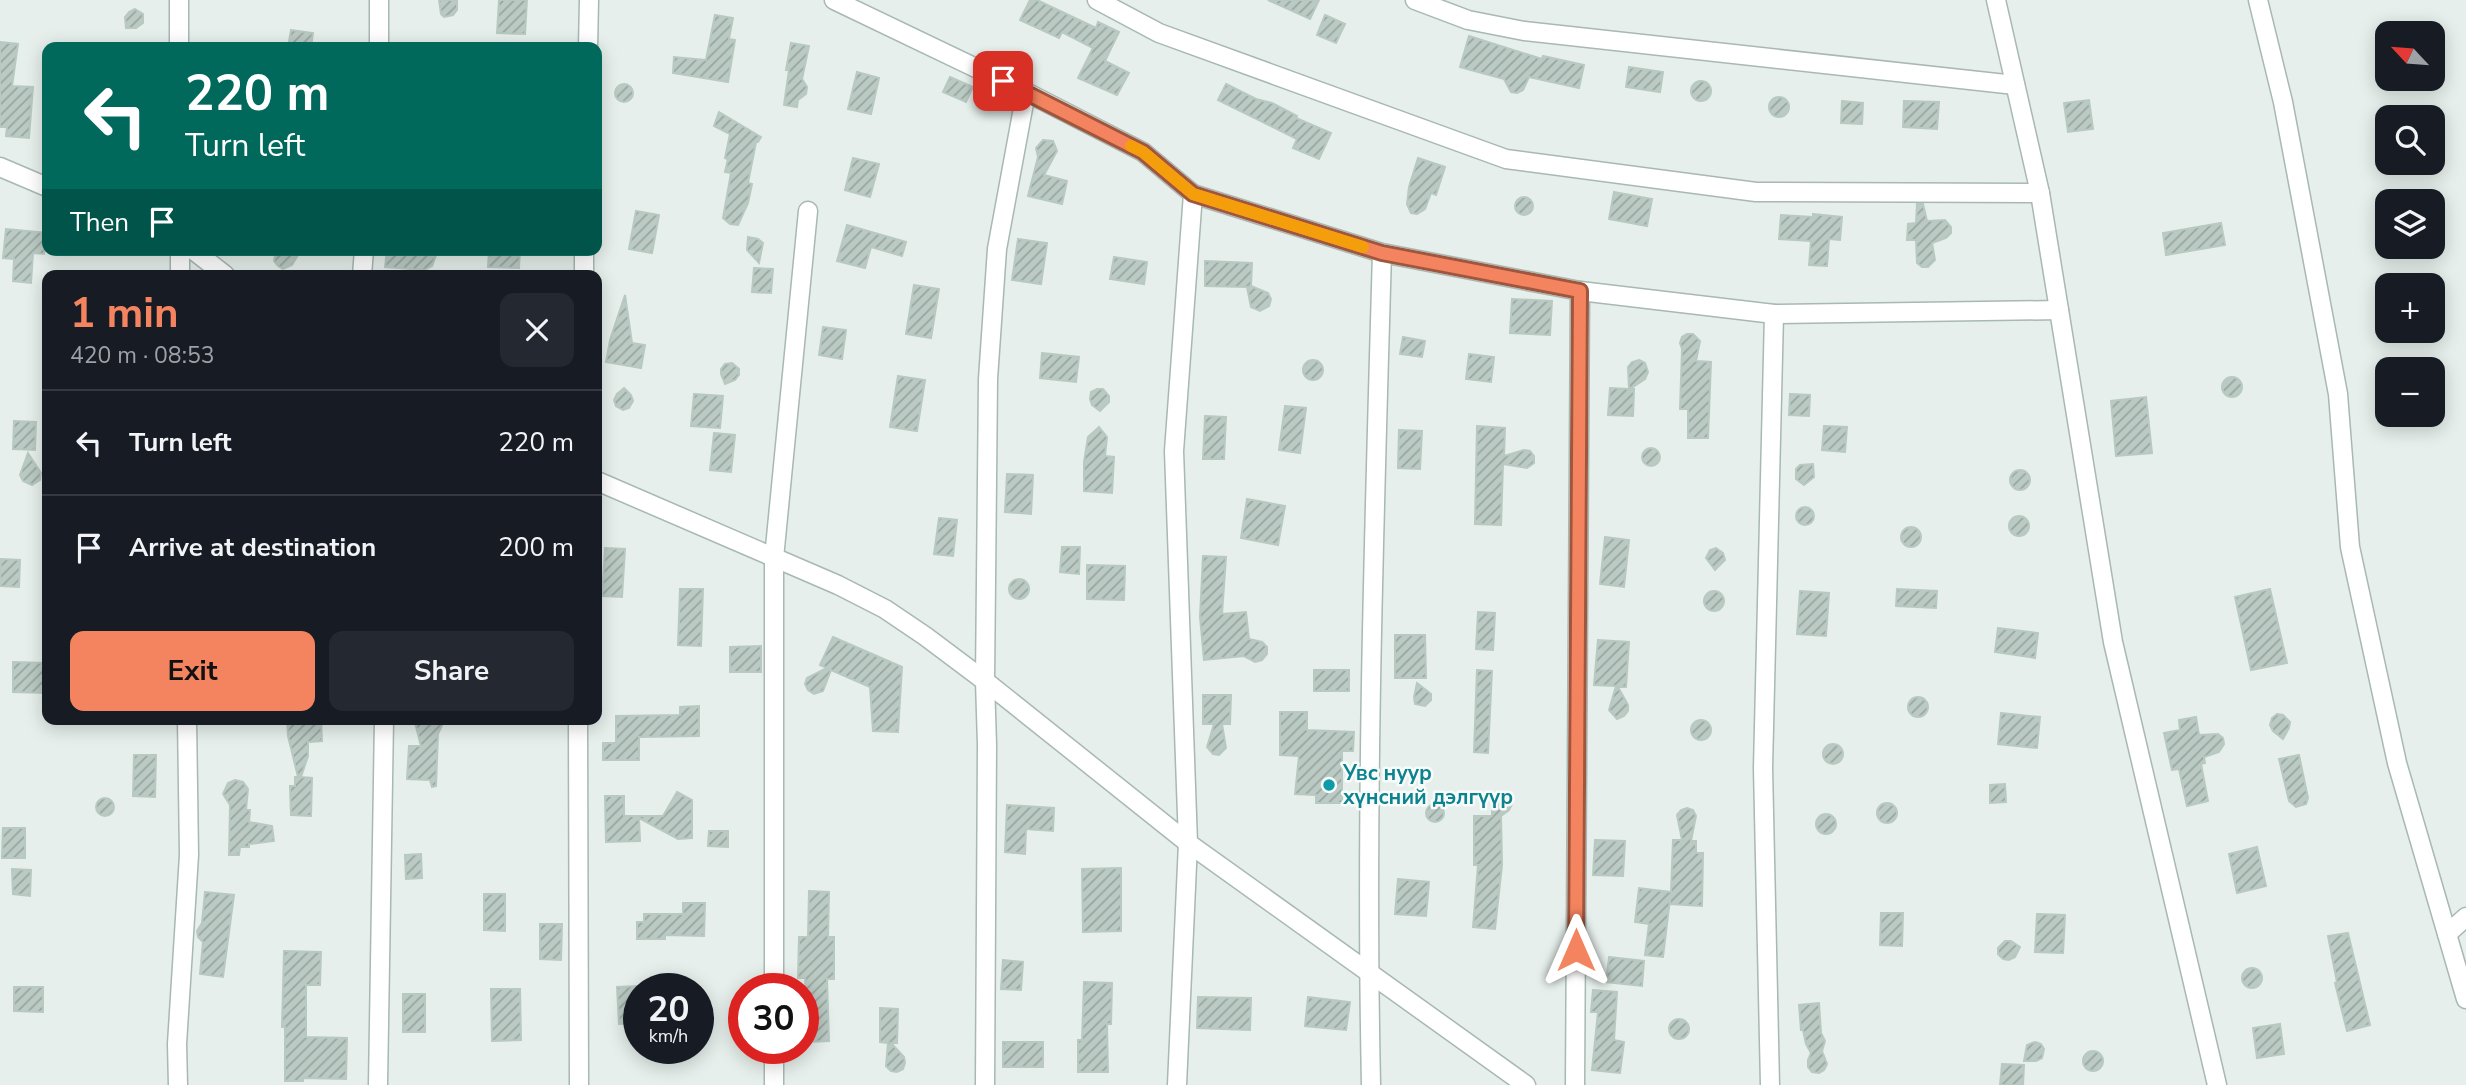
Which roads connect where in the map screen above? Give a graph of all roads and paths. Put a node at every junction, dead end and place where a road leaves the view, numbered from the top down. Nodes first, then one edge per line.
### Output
1 (179, 0) edge
2 (379, 0) edge
3 (589, 0) edge
4 (834, 0) edge
5 (1097, 0) edge
6 (1415, 0) edge
7 (1996, 0) edge
8 (2259, 0) edge
9 (179, 42) edge
10 (379, 42) edge
11 (588, 42) edge
12 (2015, 85) junction
13 (1026, 92) junction
14 (0, 167) edge
15 (42, 185) edge
16 (2040, 193) junction
17 (1193, 194) junction
18 (808, 211) dead end
19 (1382, 253) junction
20 (201, 256) edge
21 (219, 270) edge
22 (1580, 291) junction
23 (2059, 310) junction
24 (1774, 314) junction
25 (602, 483) edge
26 (774, 558) junction
27 (985, 681) junction
28 (187, 725) edge
29 (384, 725) edge
30 (578, 725) edge
31 (1188, 843) junction
32 (2466, 917) edge
33 (2447, 934) junction
34 (774, 973) edge
35 (1368, 974) junction
36 (2466, 999) edge
37 (774, 1064) edge
38 (178, 1085) edge
39 (378, 1085) edge
40 (579, 1085) edge
41 (774, 1085) edge
42 (985, 1085) edge
43 (1177, 1085) edge
44 (1371, 1085) edge
45 (1526, 1085) edge
46 (1575, 1085) edge
47 (1770, 1085) edge
48 (2217, 1085) edge

1 - 9 street
2 - 10 street
3 - 11 street
4 - 13 street
5 - 16 street
6 - 12 street
7 - 12 street
8 - 33 street
12 - 16 street
13 - 17 street
13 - 27 street
14 - 15 street
16 - 23 street
17 - 19 street
17 - 31 street
18 - 26 street
19 - 22 street
19 - 35 street
20 - 21 street
22 - 24 street
22 - 46 street
23 - 24 street
23 - 48 street
24 - 47 street
25 - 26 street
26 - 27 street
26 - 34 street
27 - 31 street
27 - 42 street
28 - 38 street
29 - 39 street
30 - 40 street
31 - 35 street
31 - 43 street
32 - 33 street
33 - 36 street
35 - 44 street
35 - 45 street
37 - 41 street

